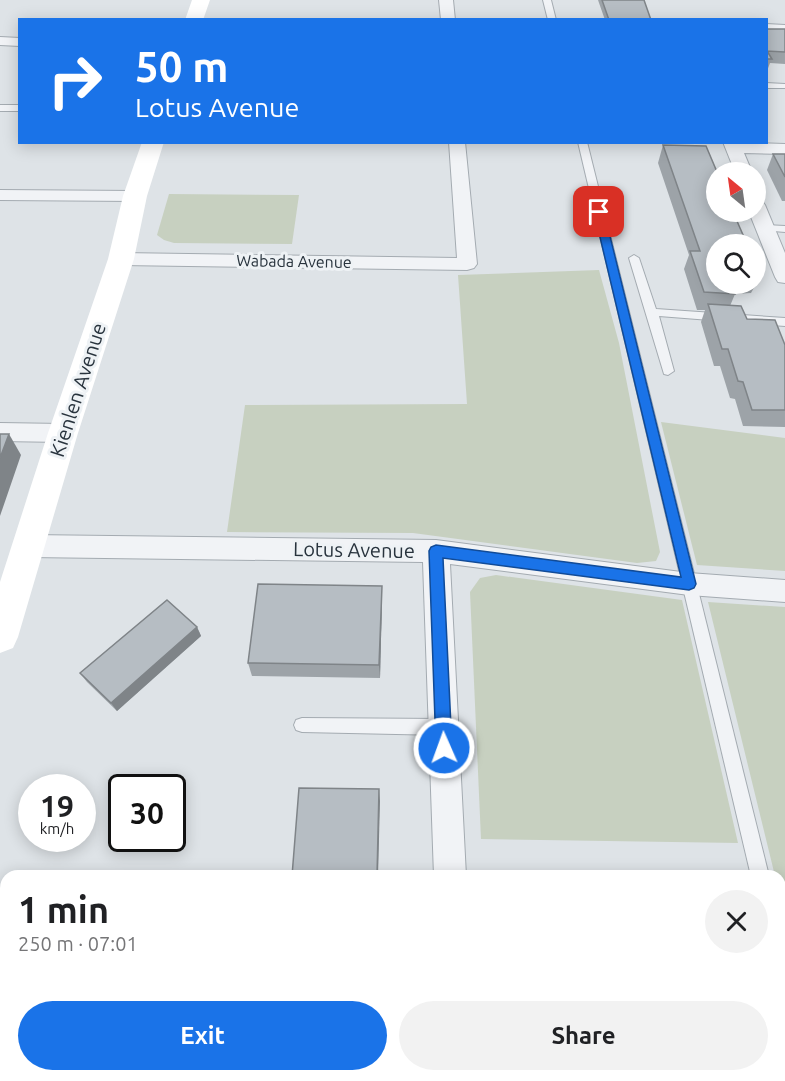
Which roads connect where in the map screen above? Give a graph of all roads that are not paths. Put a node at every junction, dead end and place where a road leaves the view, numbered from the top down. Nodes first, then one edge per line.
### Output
1 (201, 0) edge
2 (446, 0) edge
3 (547, 0) edge
4 (195, 18) edge
5 (448, 18) edge
6 (552, 18) edge
7 (768, 28) edge
8 (785, 29) edge
9 (0, 41) edge
10 (18, 42) edge
11 (768, 86) edge
12 (785, 86) edge
13 (0, 108) edge
14 (18, 108) edge
15 (152, 144) edge
16 (457, 144) edge
17 (582, 144) edge
18 (732, 145) edge
19 (785, 149) edge
20 (739, 162) edge
21 (0, 195) edge
22 (135, 196) junction
23 (763, 222) edge
24 (765, 228) junction
25 (785, 229) edge
26 (634, 258) dead end
27 (121, 259) junction
28 (785, 277) edge
29 (652, 312) junction
30 (785, 322) edge
31 (668, 371) dead end
32 (0, 432) edge
33 (63, 433) junction
34 (29, 546) junction
35 (436, 551) junction
36 (689, 584) junction
37 (785, 591) edge
38 (4, 610) edge
39 (0, 637) edge
40 (302, 725) dead end
41 (443, 727) junction
42 (450, 870) edge
43 (759, 870) edge

1 - 4 main road
2 - 5 street
3 - 6 lane
7 - 8 street
9 - 10 street
11 - 12 lane
13 - 14 lane
15 - 22 main road, Kienlen Avenue
16 - 27 street, Wabada Avenue
17 - 36 lane
18 - 19 street
18 - 20 street
21 - 22 street
22 - 27 main road, Kienlen Avenue
23 - 24 street
24 - 25 lane
24 - 28 street
26 - 29 lane
27 - 33 main road, Kienlen Avenue
29 - 30 lane
29 - 31 lane
32 - 33 street
33 - 34 main road, Kienlen Avenue
34 - 35 street, Lotus Avenue
34 - 38 main road, Kienlen Avenue
35 - 36 street, Lotus Avenue
35 - 41 street
36 - 37 street, Lotus Avenue
36 - 43 lane
38 - 39 main road, Kienlen Avenue
40 - 41 lane
41 - 42 street

